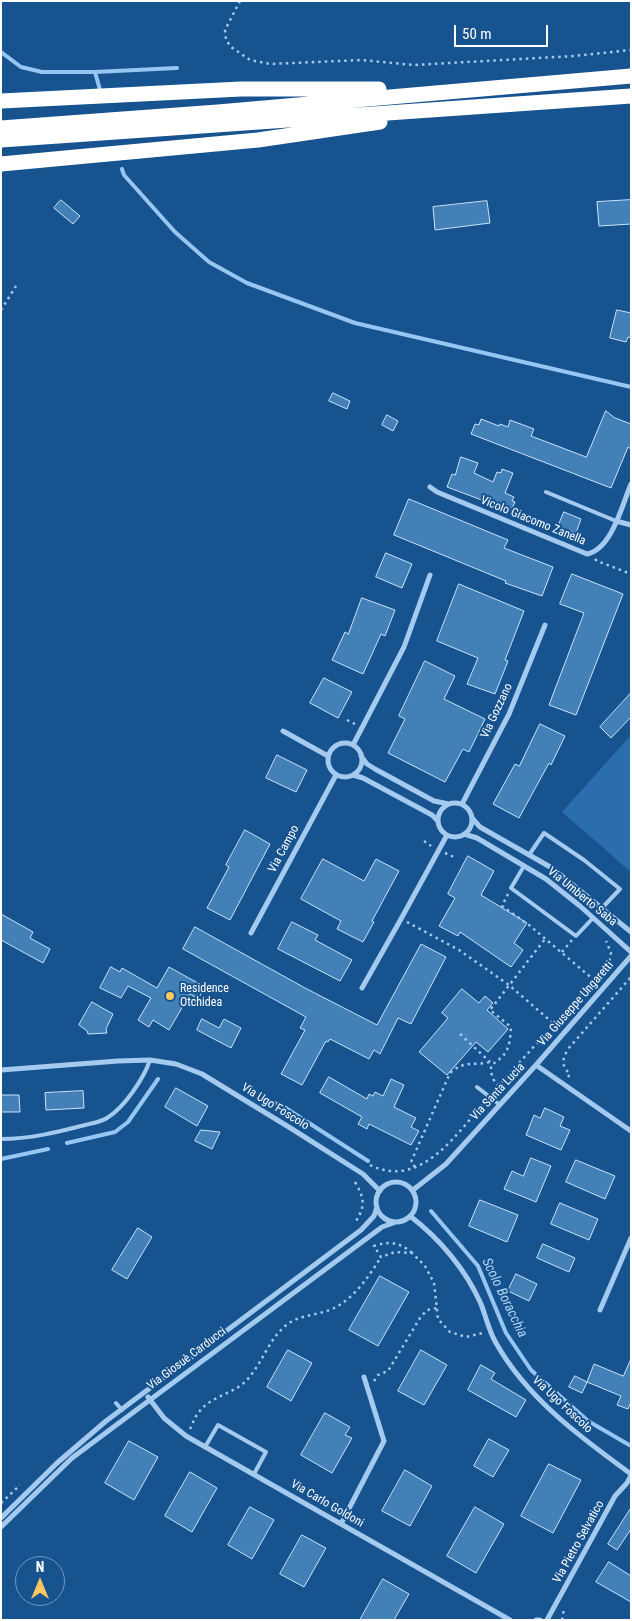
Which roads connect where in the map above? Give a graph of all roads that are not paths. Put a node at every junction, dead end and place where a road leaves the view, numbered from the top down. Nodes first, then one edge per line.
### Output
1 (631, 76) edge
2 (558, 82) junction
3 (631, 96) edge
4 (1, 101) edge
5 (540, 103) junction
6 (1, 128) edge
7 (1, 140) edge
8 (1, 164) edge
9 (631, 484) edge
10 (430, 486) dead end
11 (546, 492) dead end
12 (616, 521) junction
13 (631, 525) edge
14 (430, 575) dead end
15 (545, 625) dead end
16 (283, 731) dead end
17 (353, 745) junction
18 (328, 756) junction
19 (361, 756) junction
20 (336, 775) junction
21 (353, 775) junction
22 (450, 804) junction
23 (462, 804) junction
24 (472, 818) junction
25 (438, 821) junction
26 (464, 834) junction
27 (447, 835) junction
28 (529, 855) junction
29 (524, 866) junction
30 (602, 908) junction
31 (593, 918) junction
32 (251, 932) dead end
33 (631, 932) edge
34 (631, 954) edge
35 (362, 988) dead end
36 (150, 1060) junction
37 (536, 1065) junction
38 (1, 1070) edge
39 (477, 1087) dead end
40 (500, 1105) junction
41 (631, 1131) edge
42 (1, 1139) edge
43 (413, 1190) junction
44 (380, 1191) junction
45 (377, 1207) junction
46 (410, 1216) junction
47 (396, 1222) junction
48 (631, 1238) edge
49 (600, 1310) dead end
50 (364, 1377) dead end
51 (145, 1392) junction
52 (150, 1400) junction
53 (116, 1403) dead end
54 (122, 1410) junction
55 (205, 1447) junction
56 (254, 1474) junction
57 (631, 1474) edge
58 (1, 1518) edge
59 (341, 1524) junction
60 (1, 1527) edge
61 (510, 1620) edge
62 (536, 1620) edge
63 (540, 1620) edge
64 (547, 1620) edge

1 - 2 highway
2 - 4 highway
2 - 6 highway
3 - 5 highway
5 - 7 highway
5 - 8 highway
9 - 12 street, Vicolo Giacomo Zanella
10 - 12 street, Vicolo Giacomo Zanella
11 - 12 lane
12 - 13 street
14 - 17 street
15 - 23 street, Via Gozzano
16 - 18 street
17 - 18 street
17 - 19 street
18 - 20 street
19 - 21 street
19 - 22 street
20 - 21 street
20 - 32 street, Via Campo
21 - 25 street
22 - 23 street
22 - 25 street
23 - 24 street
24 - 26 street
24 - 28 street, Via Umberto Saba
25 - 27 street
26 - 27 street
26 - 29 street, Via Umberto Saba
27 - 35 street
28 - 30 street, Via Umberto Saba
28 - 30 lane
29 - 31 street, Via Umberto Saba
29 - 31 lane
30 - 33 street, Via Umberto Saba
31 - 34 street, Via Umberto Saba
34 - 37 street, Via Giuseppe Ungaretti
36 - 38 street, Via Ugo Foscolo
36 - 42 lane
36 - 44 street, Via Ugo Foscolo
37 - 40 street, Via Santa Lucia
37 - 41 street, Via Santa Lucia
39 - 40 lane
40 - 43 street, Via Santa Lucia
43 - 44 street
43 - 46 street
44 - 45 street
45 - 47 street
45 - 51 street, Via Giosuè Carducci
46 - 47 street
46 - 57 street, Via Ugo Foscolo
47 - 52 street, Via Giosuè Carducci
48 - 49 street
50 - 59 street
51 - 52 street, Via Carlo Goldoni
51 - 54 street, Via Giosuè Carducci
52 - 55 street, Via Carlo Goldoni
52 - 60 street, Via Giosuè Carducci
53 - 54 lane
54 - 58 street, Via Giosuè Carducci
55 - 56 street, Via Carlo Goldoni
55 - 56 lane
56 - 59 street, Via Carlo Goldoni
57 - 64 street, Via Pietro Selvatico
59 - 61 street, Via Carlo Goldoni
62 - 63 street

